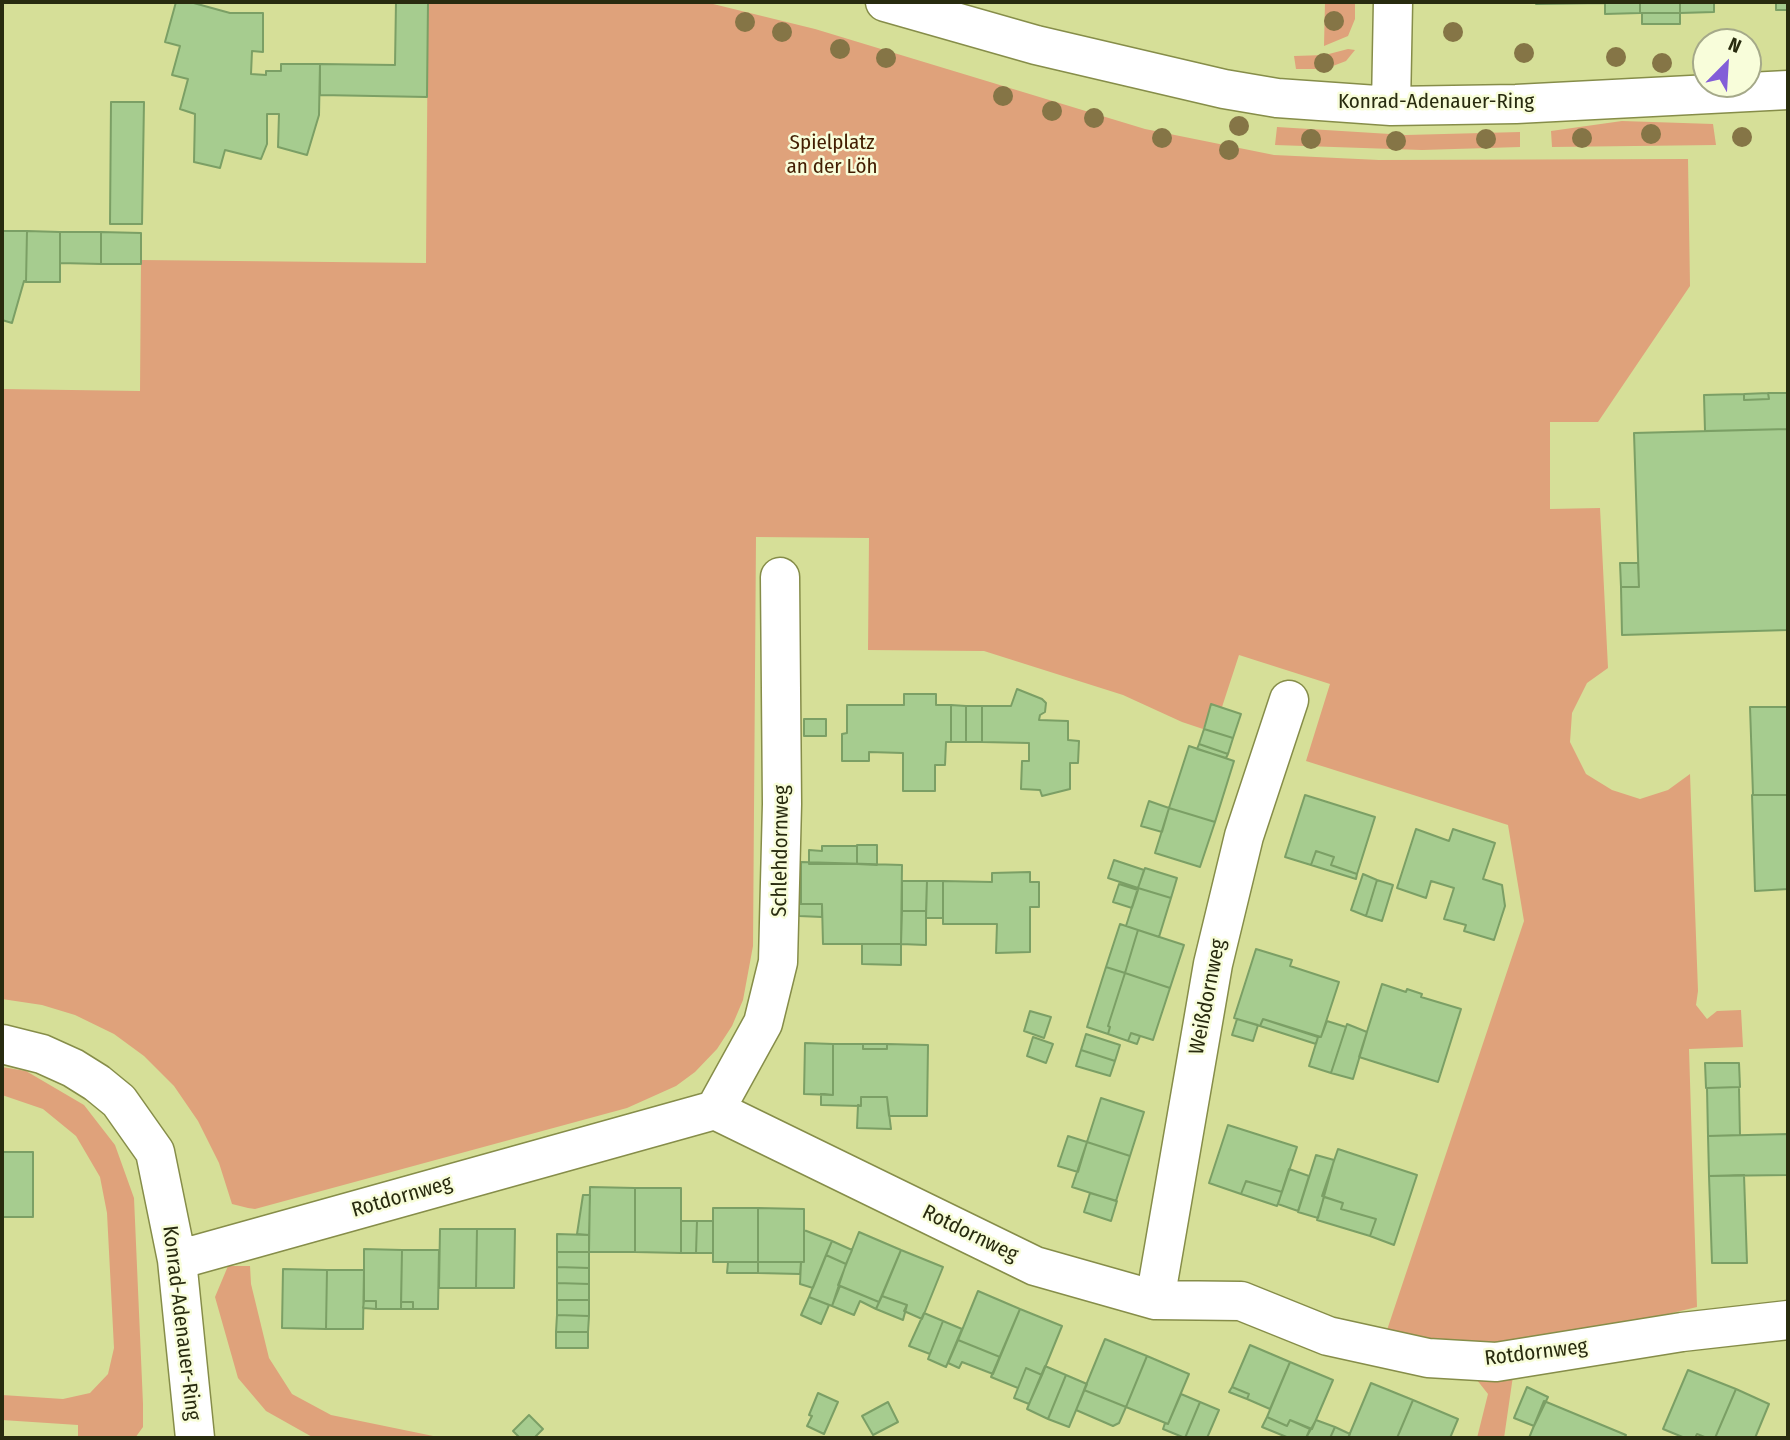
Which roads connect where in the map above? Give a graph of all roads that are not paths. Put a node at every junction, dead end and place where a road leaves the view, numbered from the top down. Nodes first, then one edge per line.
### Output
1 (885, 2) edge
2 (1392, 2) edge
3 (1788, 90) edge
4 (1391, 106) junction
5 (780, 577) dead end
6 (1289, 700) dead end
7 (2, 1044) edge
8 (715, 1110) junction
9 (177, 1260) junction
10 (1155, 1300) junction
11 (1788, 1320) edge
12 (195, 1438) edge

1 - 4 street, Konrad-Adenauer-Ring
2 - 4 street
3 - 4 street, Konrad-Adenauer-Ring
5 - 8 street, Schlehdornweg
6 - 10 street, Weißdornweg
7 - 9 street, Konrad-Adenauer-Ring
8 - 9 street, Rotdornweg
8 - 10 street, Rotdornweg
9 - 12 street, Konrad-Adenauer-Ring
10 - 11 street, Rotdornweg

